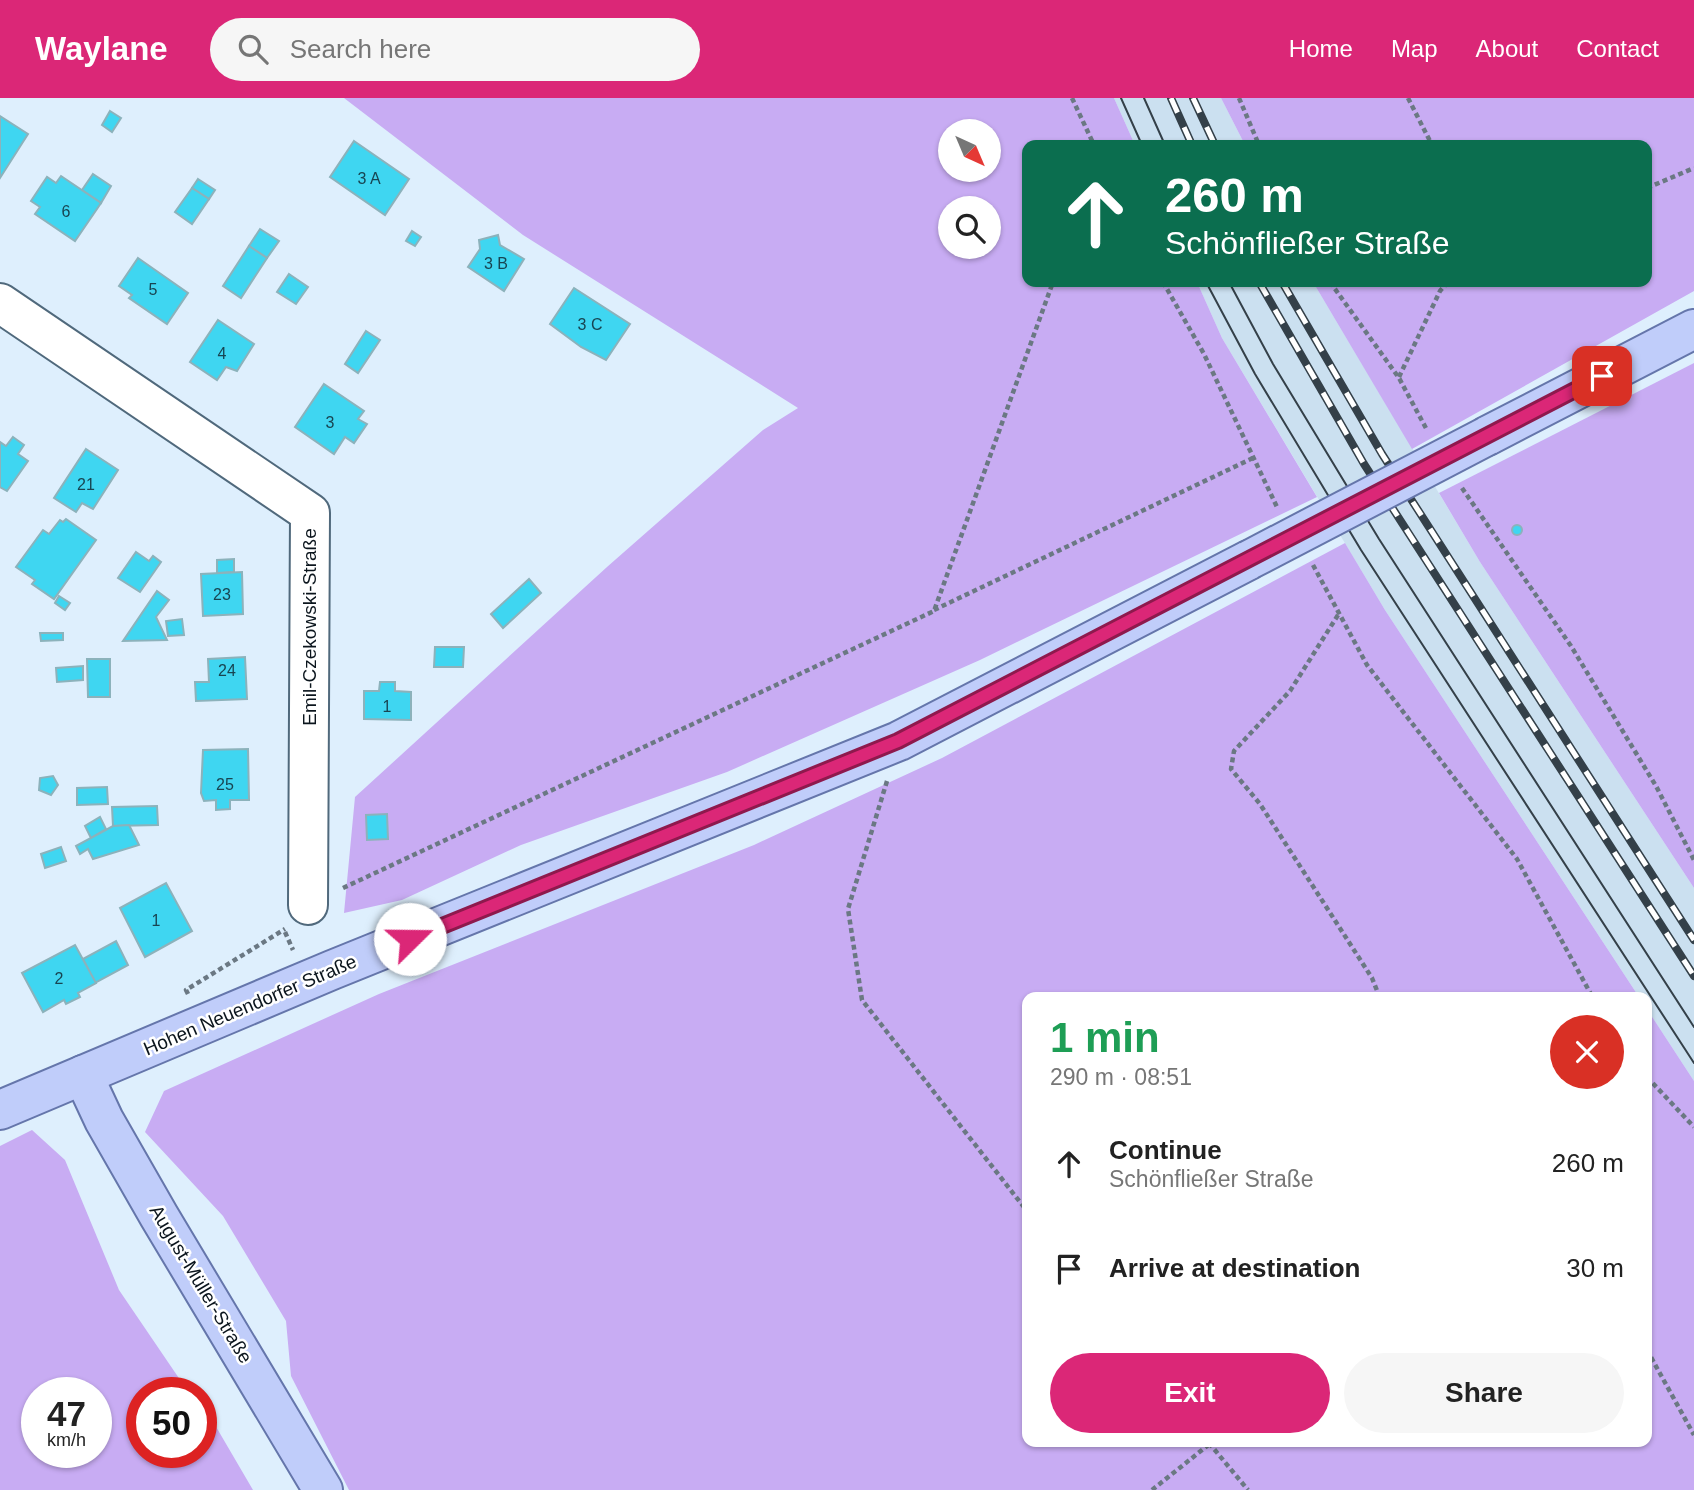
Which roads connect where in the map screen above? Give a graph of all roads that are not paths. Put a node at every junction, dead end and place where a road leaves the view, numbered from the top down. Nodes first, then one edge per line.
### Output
1 (0, 303) edge
2 (1694, 329) edge
3 (308, 905) road end
4 (83, 1075) junction
5 (0, 1110) edge
6 (323, 1490) edge

1 - 3 street, Emil-Czekowski-Straße
2 - 4 main road, Hohen Neuendorfer Straße, bridge
4 - 5 main road, Hohen Neuendorfer Straße
4 - 6 main road, August-Müller-Straße

